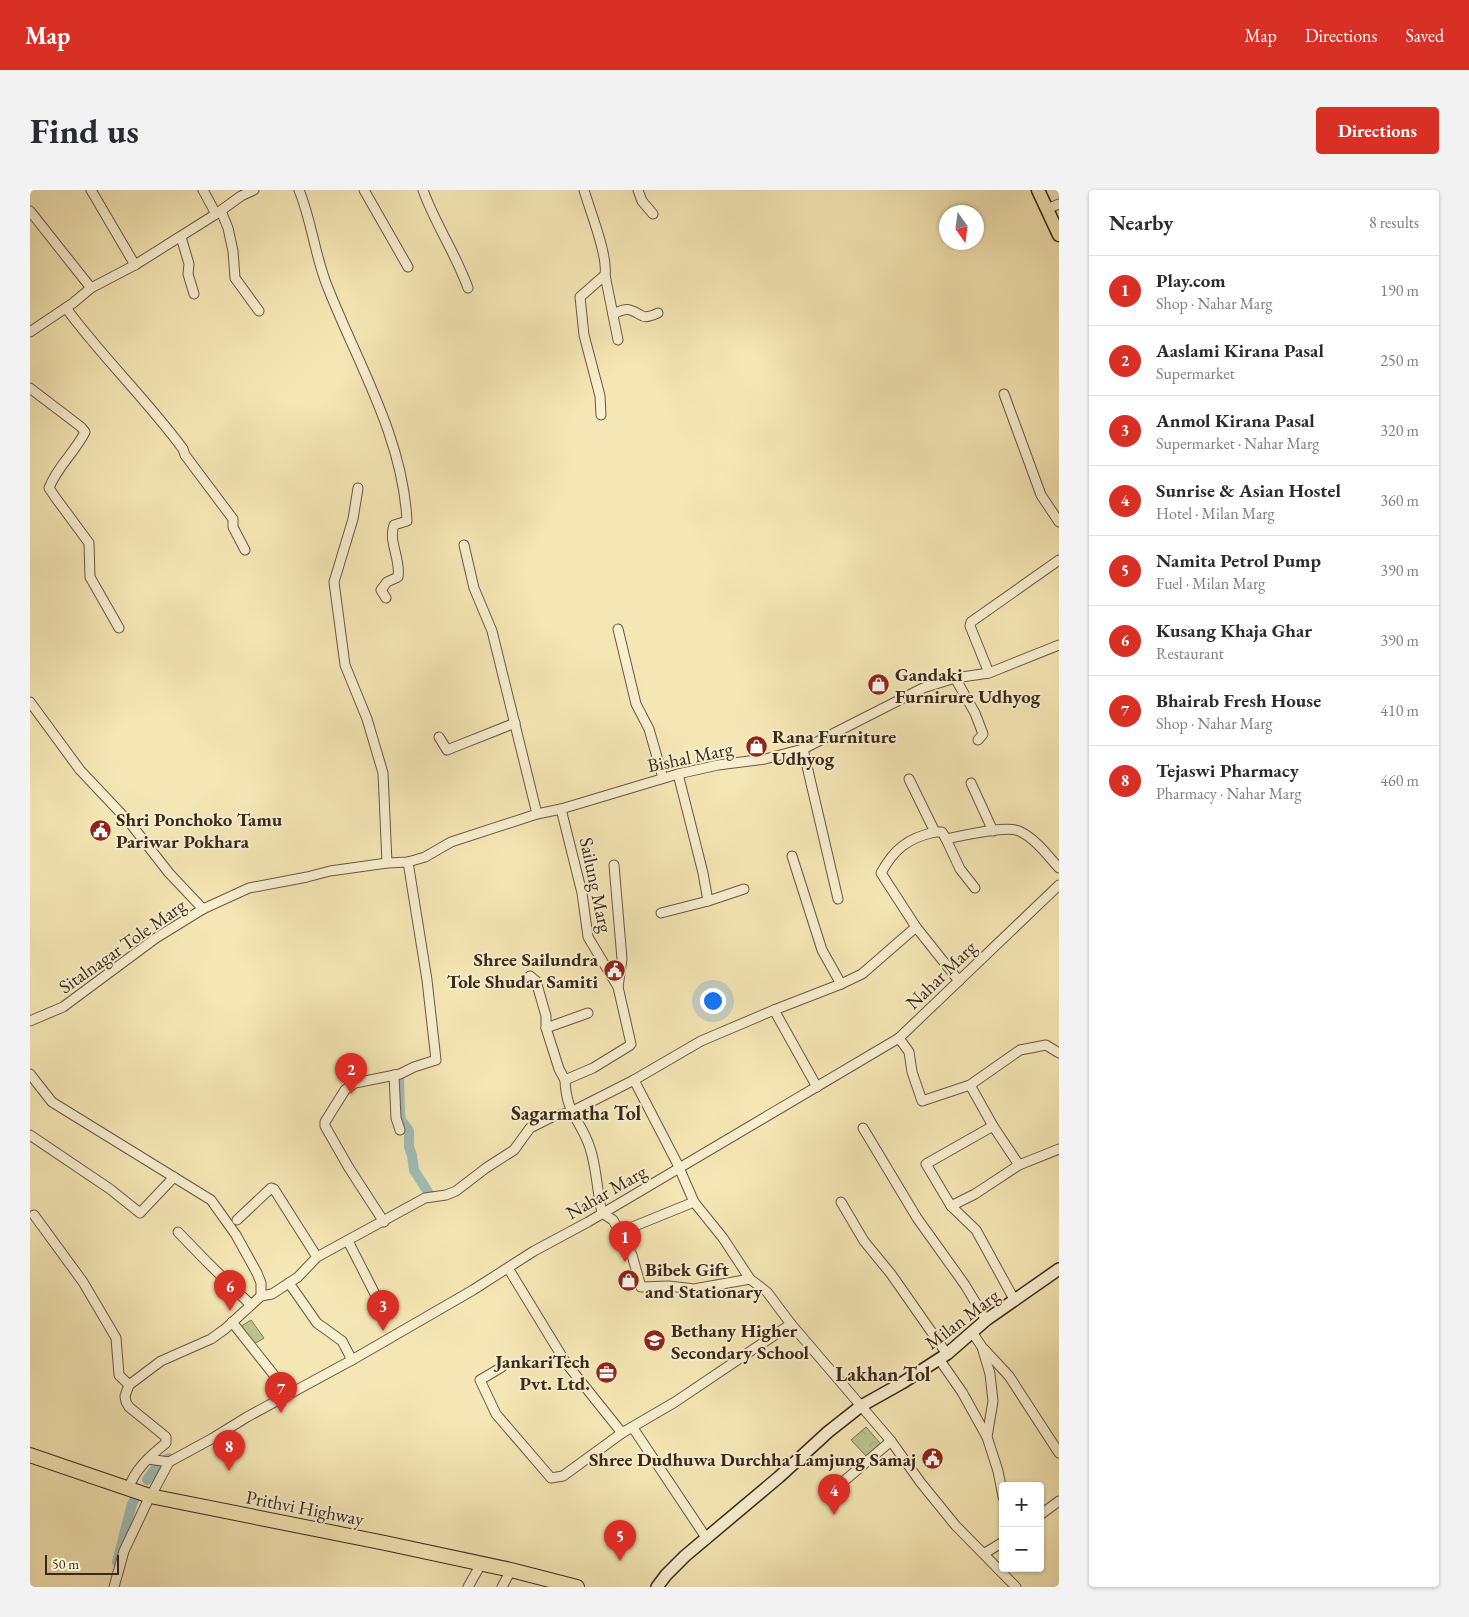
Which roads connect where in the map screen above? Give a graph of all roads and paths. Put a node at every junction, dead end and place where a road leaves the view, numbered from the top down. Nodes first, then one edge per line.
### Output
1 (91, 190) edge
2 (203, 190) edge
3 (254, 190) edge
4 (299, 190) edge
5 (364, 190) edge
6 (424, 190) edge
7 (584, 190) edge
8 (638, 190) edge
9 (1038, 190) edge
10 (240, 193) edge
11 (1053, 206) edge
12 (30, 211) edge
13 (218, 212) junction
14 (653, 214) dead end
15 (1059, 235) edge
16 (181, 236) junction
17 (135, 266) junction
18 (408, 267) dead end
19 (605, 275) junction
20 (91, 288) junction
21 (468, 288) dead end
22 (194, 294) dead end
23 (66, 308) junction
24 (259, 311) dead end
25 (658, 313) dead end
26 (613, 314) junction
27 (32, 327) edge
28 (618, 340) dead end
29 (30, 388) edge
30 (1004, 394) dead end
31 (601, 415) dead end
32 (358, 488) dead end
33 (1059, 522) edge
34 (464, 545) dead end
35 (245, 550) dead end
36 (1059, 560) edge
37 (386, 598) dead end
38 (118, 628) dead end
39 (618, 629) dead end
40 (1059, 645) edge
41 (989, 674) junction
42 (954, 678) junction
43 (30, 702) edge
44 (515, 723) junction
45 (439, 737) dead end
46 (978, 740) dead end
47 (802, 749) junction
48 (678, 774) junction
49 (663, 778) junction
50 (909, 779) dead end
51 (971, 783) dead end
52 (561, 808) junction
53 (537, 814) junction
54 (993, 830) junction
55 (935, 832) junction
56 (946, 839) junction
57 (792, 856) dead end
58 (408, 862) junction
59 (387, 863) junction
60 (614, 865) dead end
61 (1059, 868) edge
62 (1059, 885) edge
63 (976, 888) dead end
64 (744, 889) dead end
65 (838, 899) dead end
66 (708, 901) junction
67 (203, 909) junction
68 (661, 913) dead end
69 (916, 927) junction
70 (530, 976) dead end
71 (959, 980) junction
72 (841, 984) junction
73 (618, 987) junction
74 (774, 1010) junction
75 (588, 1013) dead end
76 (30, 1021) edge
77 (546, 1028) junction
78 (899, 1038) junction
79 (1059, 1053) edge
80 (30, 1074) edge
81 (394, 1075) junction
82 (565, 1080) junction
83 (634, 1080) junction
84 (970, 1085) junction
85 (817, 1087) junction
86 (571, 1112) junction
87 (993, 1126) junction
88 (863, 1128) dead end
89 (400, 1130) dead end
90 (30, 1135) edge
91 (1059, 1149) edge
92 (1019, 1165) junction
93 (678, 1166) junction
94 (174, 1177) junction
95 (694, 1202) junction
96 (841, 1202) dead end
97 (951, 1206) junction
98 (602, 1211) junction
99 (34, 1215) dead end
100 (237, 1220) dead end
101 (384, 1222) junction
102 (178, 1232) dead end
103 (620, 1232) junction
104 (348, 1241) junction
105 (317, 1257) junction
106 (508, 1268) junction
107 (1059, 1269) edge
108 (750, 1279) junction
109 (289, 1283) junction
110 (375, 1294) dead end
111 (261, 1296) junction
112 (1015, 1301) junction
113 (251, 1305) junction
114 (986, 1320) junction
115 (232, 1322) junction
116 (791, 1324) junction
117 (972, 1332) junction
118 (982, 1347) junction
119 (943, 1357) junction
120 (352, 1360) junction
121 (502, 1367) dead end
122 (129, 1384) junction
123 (289, 1394) junction
124 (861, 1406) junction
125 (633, 1428) junction
126 (622, 1433) junction
127 (987, 1437) junction
128 (890, 1441) junction
129 (1059, 1452) edge
130 (30, 1455) edge
131 (148, 1459) junction
132 (169, 1462) junction
133 (1000, 1482) edge
134 (837, 1487) dead end
135 (129, 1488) junction
136 (150, 1496) junction
137 (1059, 1501) edge
138 (1044, 1512) edge
139 (707, 1539) junction
140 (999, 1545) edge
141 (985, 1554) junction
142 (480, 1564) junction
143 (511, 1570) junction
144 (114, 1587) edge
145 (468, 1587) edge
146 (502, 1587) edge
147 (577, 1587) edge
148 (657, 1587) edge
149 (1016, 1587) edge

1 - 17 street
2 - 13 street
3 - 10 street
4 - 37 street
5 - 18 street
6 - 21 street
7 - 19 street
8 - 14 street
9 - 11 main road
10 - 13 street
11 - 15 main road
12 - 20 street
13 - 16 street
13 - 24 street
16 - 17 street
16 - 22 street
17 - 20 street
19 - 26 street
19 - 31 street
20 - 23 street
23 - 27 street
23 - 35 street
25 - 26 street
26 - 28 street
29 - 38 street
30 - 33 street
32 - 59 street
34 - 44 street
36 - 41 street
39 - 49 street
40 - 41 street, Bishal Marg
41 - 42 street, Bishal Marg
42 - 46 street
42 - 47 street, Bishal Marg
43 - 67 street
44 - 45 street
44 - 53 street
47 - 48 street, Bishal Marg
47 - 65 street
48 - 49 street, Bishal Marg
48 - 66 street
49 - 52 street, Bishal Marg
50 - 55 street
51 - 54 street
52 - 53 street, Bishal Marg
52 - 73 street, Sailung Marg
53 - 58 street, Bishal Marg
54 - 56 street
54 - 61 street
55 - 56 street
55 - 69 street
56 - 63 street
57 - 72 street
58 - 59 street, Sitalnagar Tole Marg
58 - 81 street
59 - 67 street, Sitalnagar Tole Marg
60 - 73 street
62 - 71 street, Nahar Marg
64 - 66 street
66 - 68 street
67 - 76 street, Sitalnagar Tole Marg
69 - 71 street
69 - 72 street
70 - 77 street
71 - 78 street, Nahar Marg
72 - 74 street
73 - 82 street, Sailung Marg
74 - 83 street
74 - 85 street
75 - 77 street
77 - 82 street
78 - 84 street
78 - 85 street, Nahar Marg
79 - 84 street
80 - 94 street
81 - 89 street
81 - 101 street
82 - 86 street
83 - 86 street
83 - 93 street
84 - 87 street
85 - 93 street, Nahar Marg
86 - 98 street
86 - 101 street
87 - 92 street
87 - 97 street
88 - 114 street
90 - 94 street
91 - 92 street
92 - 97 street
93 - 95 street
93 - 98 street, Nahar Marg
94 - 111 street
95 - 103 street
95 - 108 street
96 - 119 street
97 - 112 street
98 - 103 street
98 - 106 street, Nahar Marg
99 - 122 street
100 - 105 street
101 - 104 street
102 - 113 street
103 - 108 street
104 - 105 street
104 - 110 street
105 - 109 street
106 - 120 street, Nahar Marg
106 - 126 street
107 - 112 main road, Milan Marg
108 - 116 street
109 - 111 street
109 - 120 street
111 - 113 street
112 - 114 main road, Milan Marg
113 - 115 street
114 - 117 main road, Milan Marg
115 - 122 street
115 - 123 street
116 - 124 street
116 - 125 street
117 - 118 street
117 - 119 main road, Milan Marg
118 - 127 street
118 - 129 street
119 - 124 main road, Milan Marg
119 - 127 street
120 - 123 street, Nahar Marg
121 - 126 street
122 - 131 street
123 - 132 street, Nahar Marg
124 - 128 street
124 - 139 main road, Milan Marg
125 - 126 street
125 - 139 street
127 - 133 street
128 - 134 street
128 - 141 street
130 - 135 highway, Prithvi Highway
131 - 132 street
131 - 135 street
132 - 136 street
135 - 136 highway, Prithvi Highway
136 - 142 highway, Prithvi Highway
136 - 144 street
137 - 138 street
139 - 148 main road, Milan Marg
140 - 141 street
141 - 149 street
142 - 143 highway, Prithvi Highway
142 - 145 street
143 - 146 street
143 - 147 highway, Prithvi Highway

